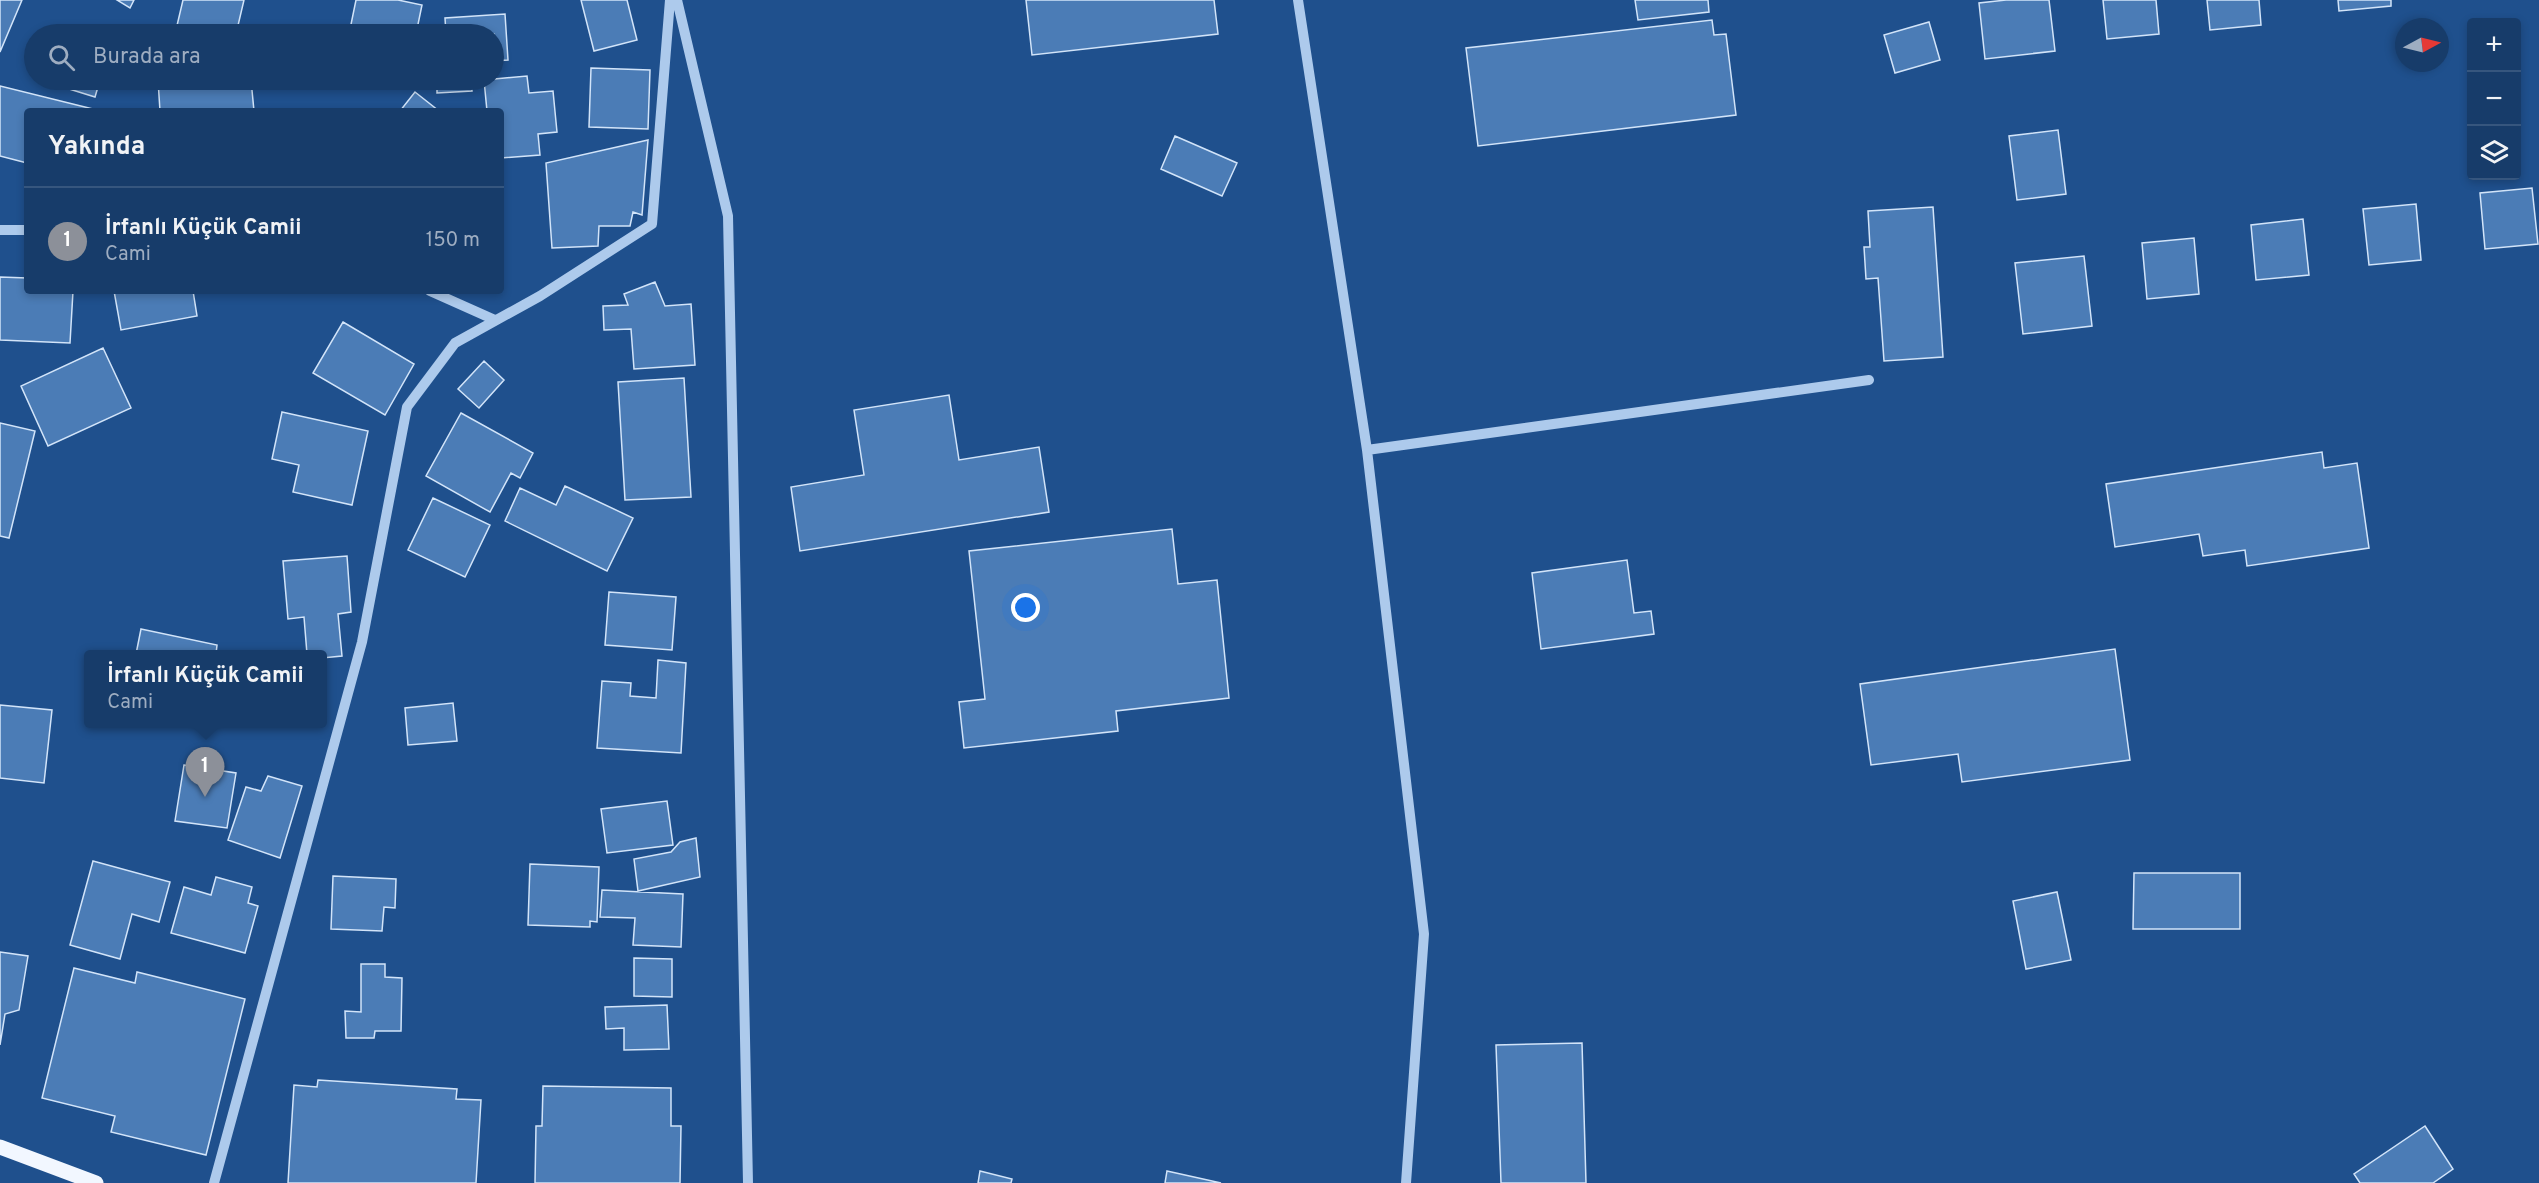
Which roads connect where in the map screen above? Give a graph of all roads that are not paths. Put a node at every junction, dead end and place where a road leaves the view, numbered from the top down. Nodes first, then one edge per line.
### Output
1 (670, 0) edge
2 (677, 0) edge
3 (1298, 0) edge
4 (0, 230) edge
5 (24, 230) edge
6 (437, 294) edge
7 (495, 320) junction
8 (1869, 380) dead end
9 (1367, 450) junction
10 (0, 1147) edge
11 (96, 1183) edge
12 (214, 1183) edge
13 (748, 1183) edge
14 (1406, 1183) edge

1 - 7 street
2 - 13 street
3 - 9 street
4 - 5 street
6 - 7 street
7 - 12 street
8 - 9 street
9 - 14 street
10 - 11 main road

